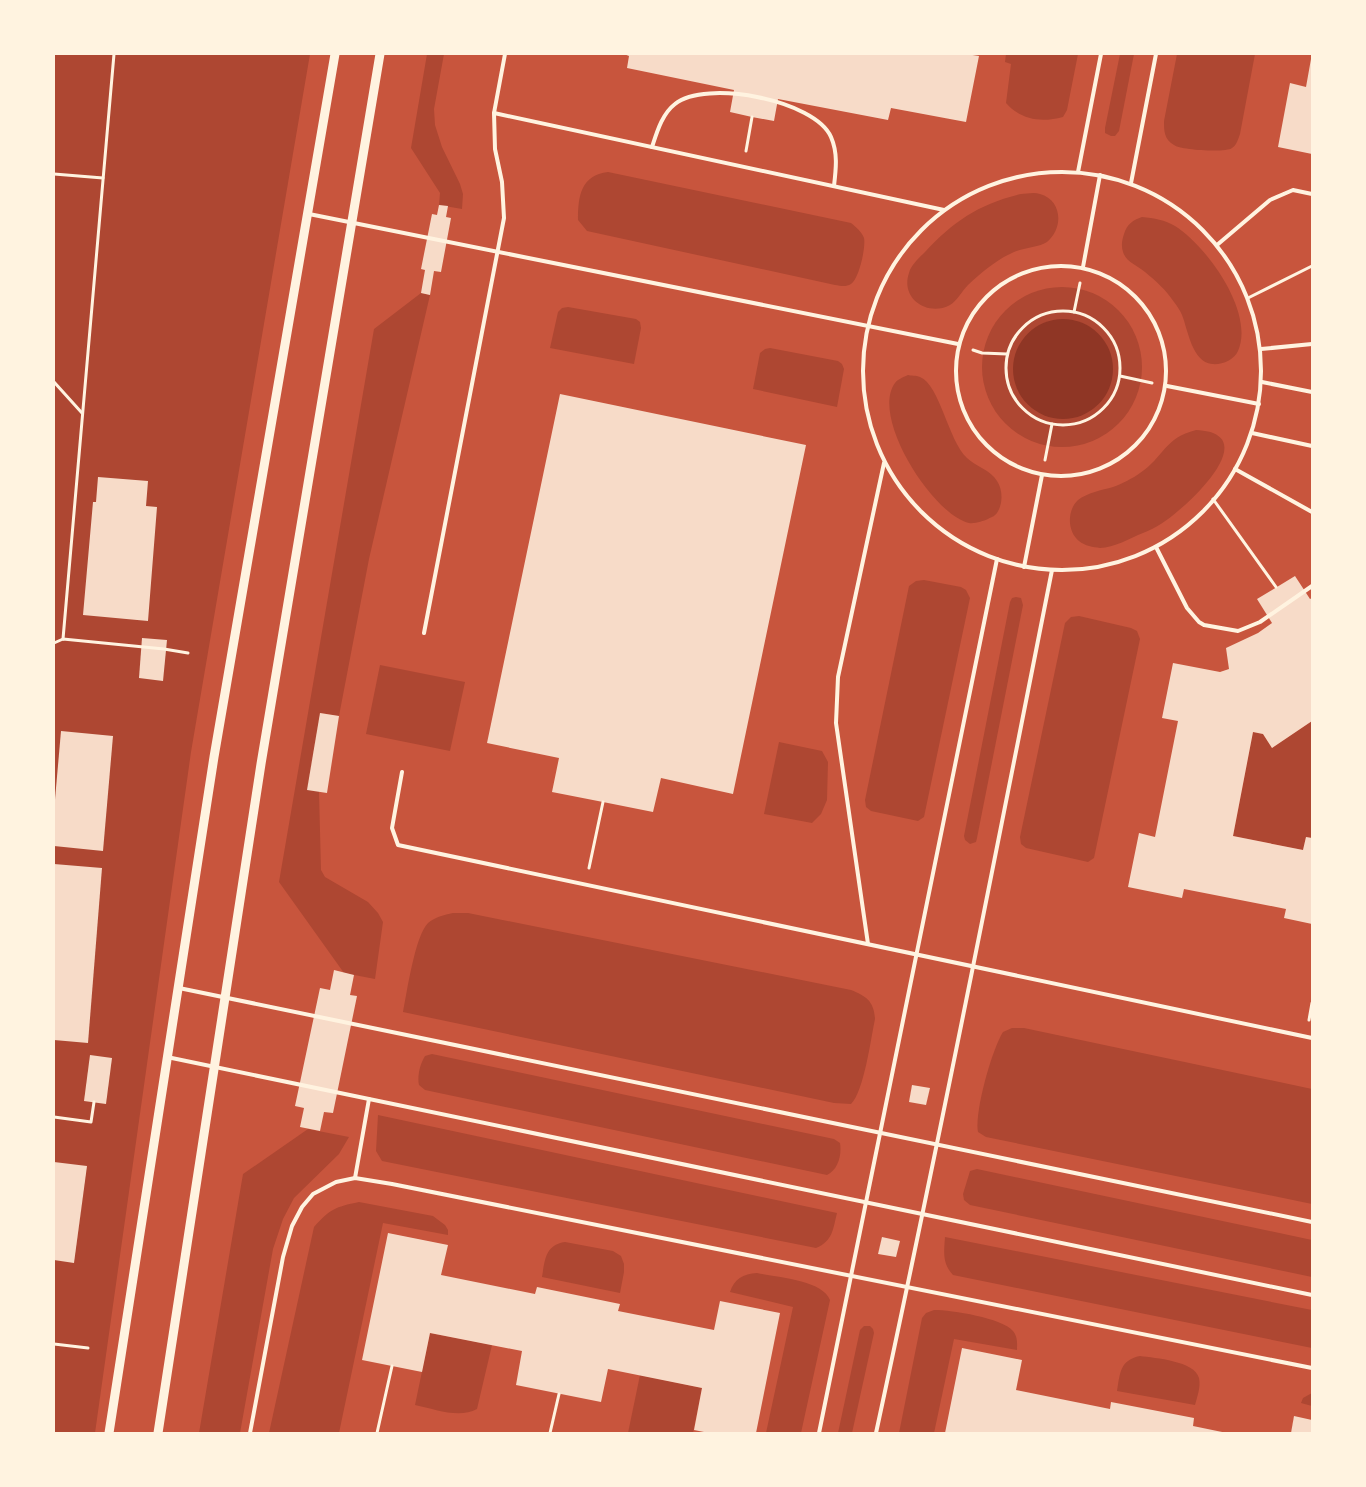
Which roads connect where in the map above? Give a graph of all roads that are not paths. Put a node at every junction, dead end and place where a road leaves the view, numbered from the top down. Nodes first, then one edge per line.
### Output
1 (335, 54) edge
2 (380, 54) edge
3 (505, 54) edge
4 (1101, 54) edge
5 (1156, 54) edge
6 (494, 113) junction
7 (652, 147) junction
8 (1078, 172) junction
9 (1100, 175) junction
10 (1131, 183) junction
11 (834, 186) junction
12 (1312, 194) edge
13 (944, 210) junction
14 (308, 214) junction
15 (352, 223) junction
16 (1217, 246) junction
17 (497, 252) junction
18 (1083, 267) junction
19 (866, 326) junction
20 (958, 344) junction
21 (1312, 344) edge
22 (1261, 349) junction
23 (1262, 382) junction
24 (1167, 386) junction
25 (1312, 392) edge
26 (1259, 404) junction
27 (1252, 433) junction
28 (1312, 446) edge
29 (884, 463) junction
30 (1235, 469) junction
31 (1042, 475) junction
32 (1312, 512) edge
33 (1156, 547) junction
34 (997, 560) junction
35 (1024, 566) junction
36 (1052, 570) junction
37 (1312, 586) edge
38 (424, 633) dead end
39 (402, 772) dead end
40 (868, 944) junction
41 (918, 954) junction
42 (974, 966) junction
43 (178, 988) junction
44 (226, 997) junction
45 (1312, 1038) edge
46 (167, 1057) junction
47 (215, 1068) junction
48 (369, 1099) junction
49 (880, 1132) junction
50 (937, 1143) junction
51 (355, 1178) junction
52 (866, 1202) junction
53 (923, 1214) junction
54 (1312, 1222) edge
55 (850, 1277) junction
56 (907, 1288) junction
57 (1312, 1294) edge
58 (1312, 1368) edge
59 (109, 1433) edge
60 (158, 1433) edge
61 (250, 1433) edge
62 (819, 1433) edge
63 (876, 1433) edge

1 - 14 street
2 - 15 street
3 - 6 lane
4 - 8 lane
5 - 10 lane
6 - 7 lane
6 - 17 lane
7 - 11 lane
7 - 11 lane
8 - 9 lane
8 - 13 lane
9 - 10 lane
9 - 18 lane
10 - 16 lane
11 - 13 lane
12 - 16 lane
13 - 19 lane
14 - 15 lane
14 - 43 street
15 - 17 lane
15 - 44 street
16 - 22 lane
17 - 19 lane
17 - 38 lane
18 - 20 lane
18 - 24 lane
19 - 20 lane
19 - 29 lane
20 - 31 lane
21 - 22 lane
22 - 23 lane
23 - 25 lane
23 - 26 lane
24 - 26 lane
24 - 31 lane
26 - 27 lane
27 - 28 lane
27 - 30 lane
29 - 34 lane
29 - 40 lane
30 - 32 lane
30 - 33 lane
31 - 35 lane
33 - 36 lane
33 - 37 lane
34 - 35 lane
34 - 41 lane
35 - 36 lane
36 - 42 lane
39 - 40 lane
40 - 41 lane
41 - 42 lane
41 - 49 lane
42 - 45 lane
42 - 50 lane
43 - 44 lane
43 - 46 street
44 - 47 street
44 - 49 lane
46 - 47 lane
46 - 59 street
47 - 48 lane
47 - 60 street
48 - 51 lane
48 - 52 lane
49 - 50 lane
49 - 52 lane
50 - 53 lane
50 - 54 lane
51 - 55 lane
51 - 61 lane
52 - 53 lane
52 - 55 lane
53 - 56 lane
53 - 57 lane
55 - 56 lane
55 - 62 lane
56 - 58 lane
56 - 63 lane

